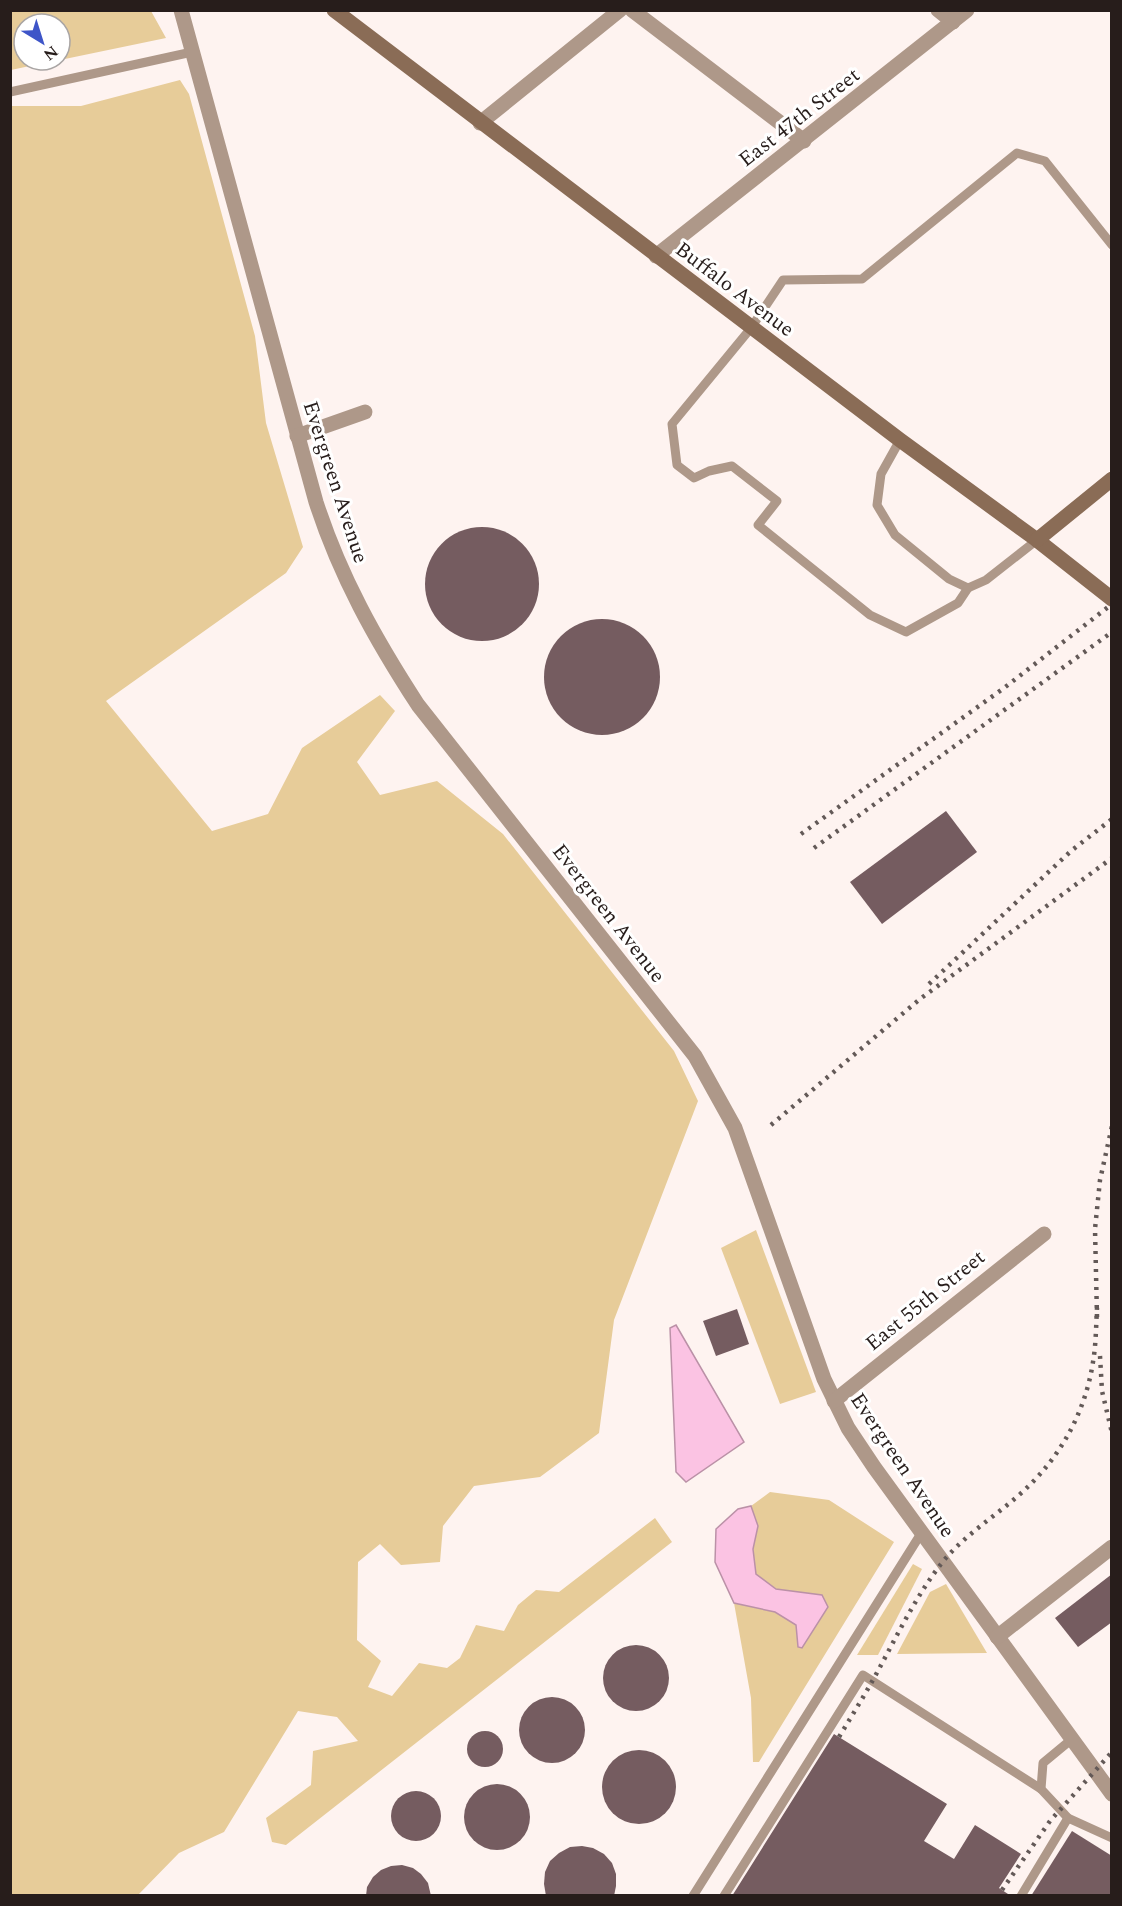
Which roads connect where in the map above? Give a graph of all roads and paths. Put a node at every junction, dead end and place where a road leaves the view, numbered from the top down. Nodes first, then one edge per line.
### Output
1 (181, 10) edge
2 (334, 10) edge
3 (620, 10) edge
4 (632, 10) edge
5 (938, 10) edge
6 (968, 10) edge
7 (953, 22) junction
8 (192, 52) junction
9 (10, 92) edge
10 (480, 123) junction
11 (804, 141) junction
12 (1112, 245) edge
13 (656, 256) junction
14 (751, 328) junction
15 (365, 412) dead end
16 (297, 436) junction
17 (900, 440) junction
18 (1112, 478) edge
19 (1037, 540) junction
20 (968, 588) junction
21 (1112, 599) edge
22 (1044, 1234) dead end
23 (834, 1401) junction
24 (922, 1532) junction
25 (1112, 1547) edge
26 (997, 1637) junction
27 (1072, 1738) junction
28 (1041, 1789) junction
29 (1112, 1794) edge
30 (1068, 1818) junction
31 (1112, 1838) edge
32 (693, 1896) edge
33 (724, 1896) edge
34 (1021, 1896) edge

1 - 8 street, Evergreen Avenue
2 - 10 street, Buffalo Avenue
3 - 10 street
4 - 11 street
5 - 7 street
6 - 7 street, East 47th Street
7 - 11 street, East 47th Street
8 - 9 lane
8 - 16 street, Evergreen Avenue
10 - 13 street, Buffalo Avenue
11 - 13 street, East 47th Street
12 - 14 lane
13 - 14 street, Buffalo Avenue
14 - 17 street, Buffalo Avenue
14 - 20 lane
15 - 16 street
16 - 23 street, Evergreen Avenue
17 - 19 street, Buffalo Avenue
17 - 20 lane
18 - 19 street
19 - 20 lane
19 - 21 street, Buffalo Avenue
22 - 23 street, East 55th Street
23 - 24 street, Evergreen Avenue
24 - 26 street, Evergreen Avenue
24 - 32 lane
25 - 26 street
26 - 27 street, Evergreen Avenue
27 - 28 lane
27 - 29 street, Evergreen Avenue
28 - 30 lane
28 - 33 lane
30 - 31 lane
30 - 34 lane

